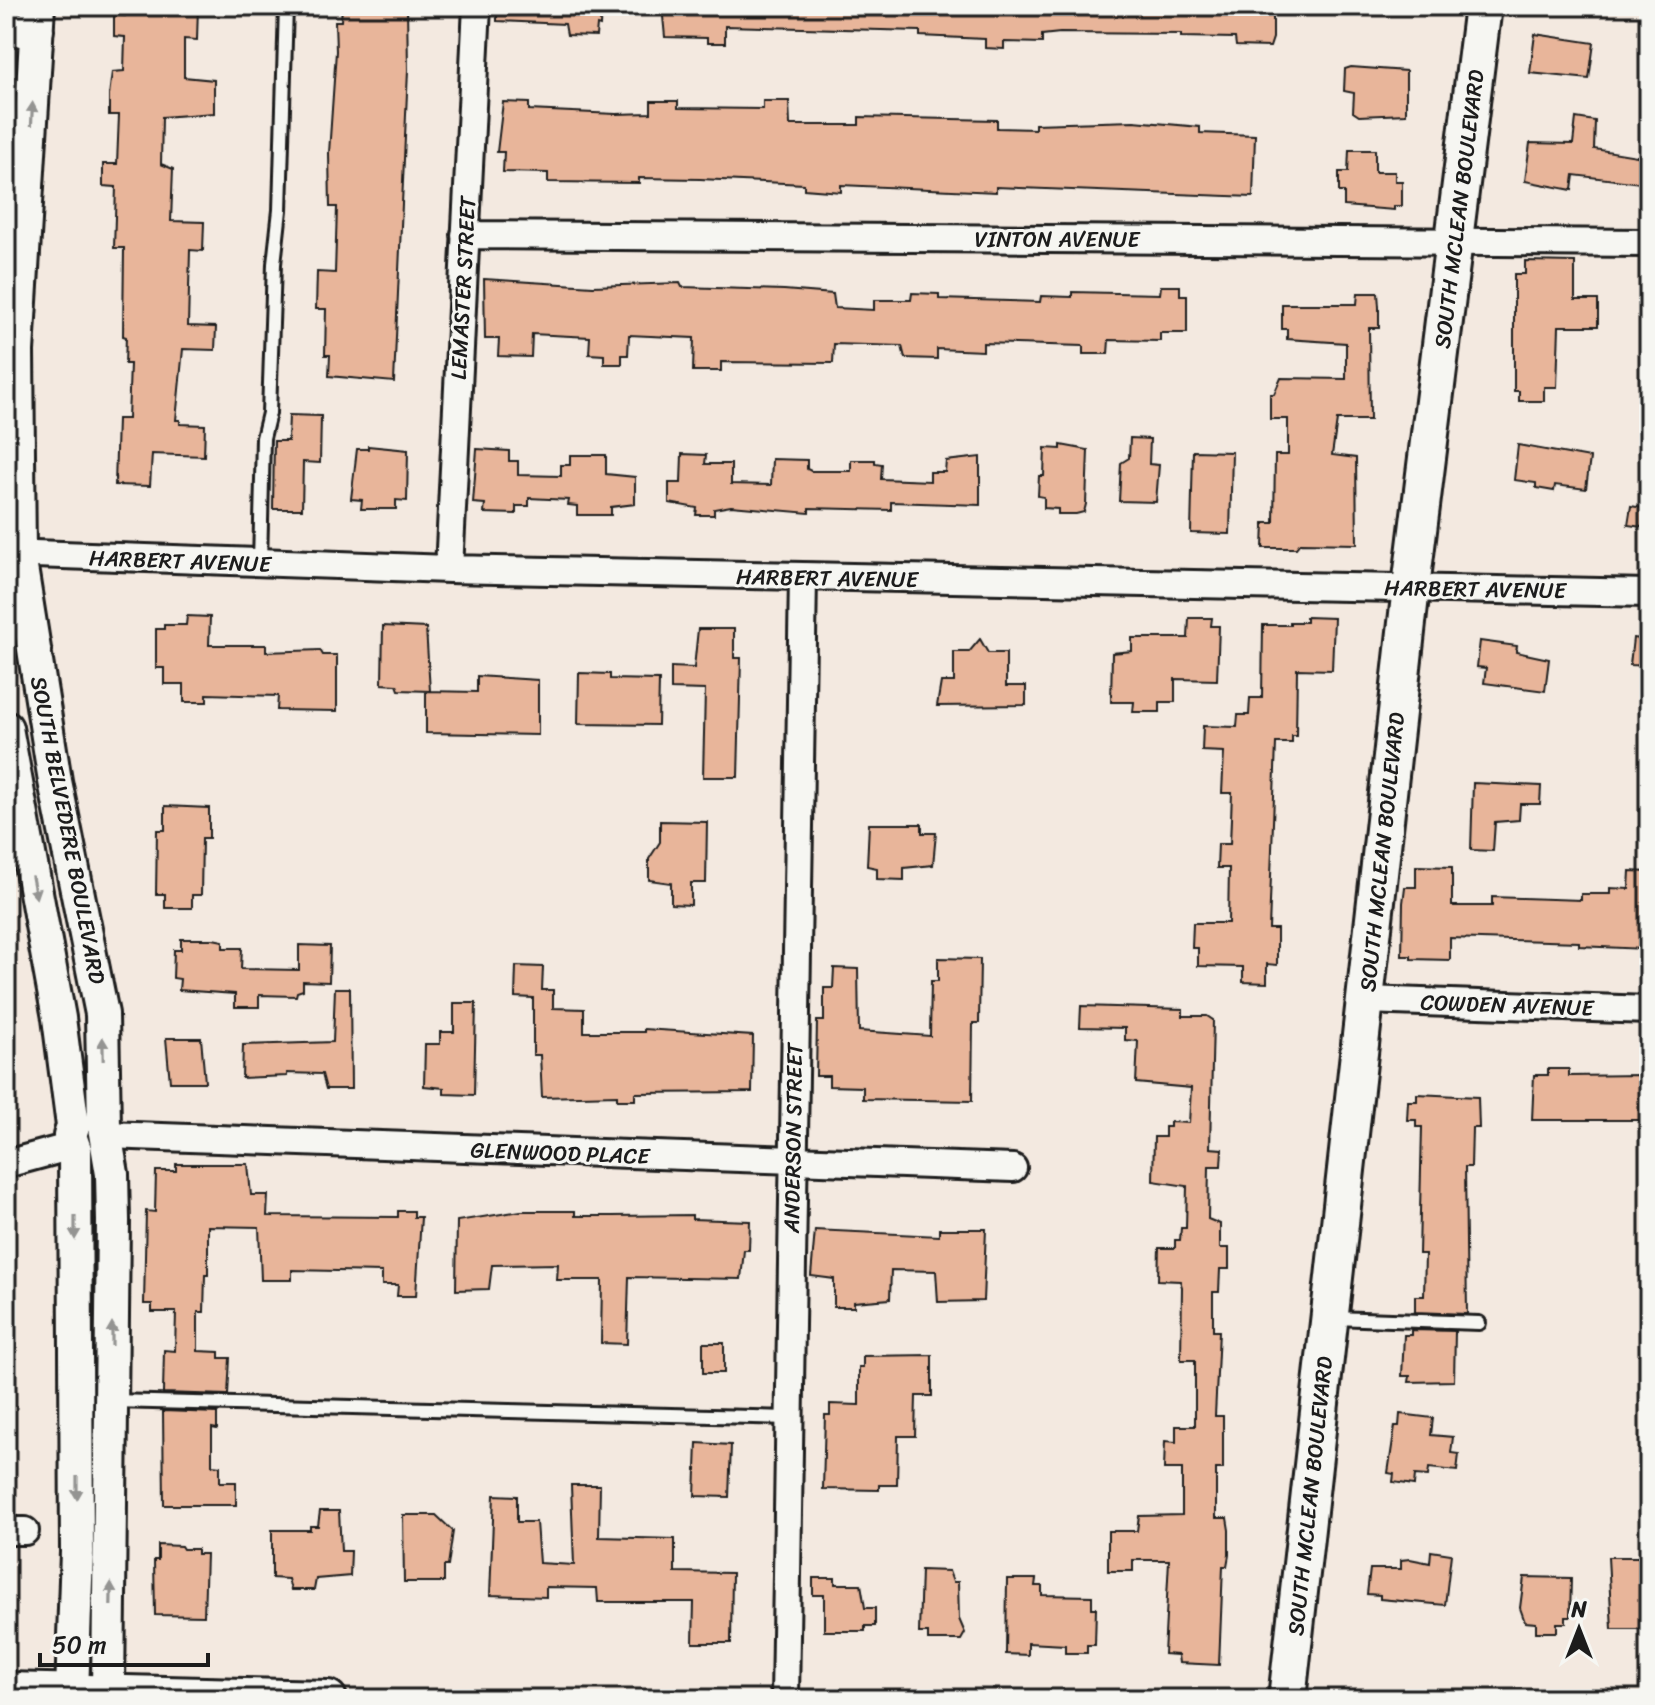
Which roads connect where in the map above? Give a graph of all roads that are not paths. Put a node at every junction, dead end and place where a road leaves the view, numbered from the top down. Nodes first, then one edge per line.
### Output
1 (286, 6) edge
2 (477, 6) edge
3 (1483, 6) edge
4 (27, 22) edge
5 (465, 235) junction
6 (1455, 242) junction
7 (1649, 243) edge
8 (13, 554) edge
9 (260, 563) junction
10 (449, 569) junction
11 (803, 577) junction
12 (1411, 587) junction
13 (1649, 593) edge
14 (6, 728) edge
15 (1366, 1000) junction
16 (1649, 1010) edge
17 (90, 1138) junction
18 (792, 1162) junction
19 (6, 1164) edge
20 (1013, 1168) dead end
21 (1330, 1318) junction
22 (1479, 1323) dead end
23 (112, 1401) junction
24 (789, 1418) junction
25 (6, 1691) edge
26 (90, 1696) edge
27 (328, 1699) edge
28 (785, 1699) edge
29 (1287, 1699) edge

1 - 9 lane
2 - 5 street, LEMASTER STREET
3 - 6 main road, SOUTH MCLEAN BOULEVARD
8 -> 4 street, SOUTH BELVEDERE BOULEVARD
5 - 6 street, VINTON AVENUE
5 - 10 street, LEMASTER STREET
6 - 7 street, VINTON AVENUE
6 - 12 main road, SOUTH MCLEAN BOULEVARD
8 - 9 street, HARBERT AVENUE
17 -> 8 street, SOUTH BELVEDERE BOULEVARD
9 - 10 street, HARBERT AVENUE
10 - 11 street, HARBERT AVENUE
11 - 12 street, HARBERT AVENUE
11 - 18 street, ANDERSON STREET
12 - 13 street, HARBERT AVENUE
12 - 15 main road, SOUTH MCLEAN BOULEVARD
14 -> 17 street, SOUTH BELVEDERE BOULEVARD
15 - 16 street, COWDEN AVENUE
15 - 21 main road, SOUTH MCLEAN BOULEVARD
17 - 18 street, GLENWOOD PLACE
17 - 19 street, GLENWOOD PLACE
23 -> 17 street, SOUTH BELVEDERE BOULEVARD
17 -> 26 street, SOUTH BELVEDERE BOULEVARD
18 - 20 street, GLENWOOD PLACE
18 - 24 street, ANDERSON STREET
21 - 22 lane
21 - 29 main road, SOUTH MCLEAN BOULEVARD
23 - 24 lane
26 -> 23 street, SOUTH BELVEDERE BOULEVARD
24 - 28 street, ANDERSON STREET
25 - 26 main road
26 - 27 main road

